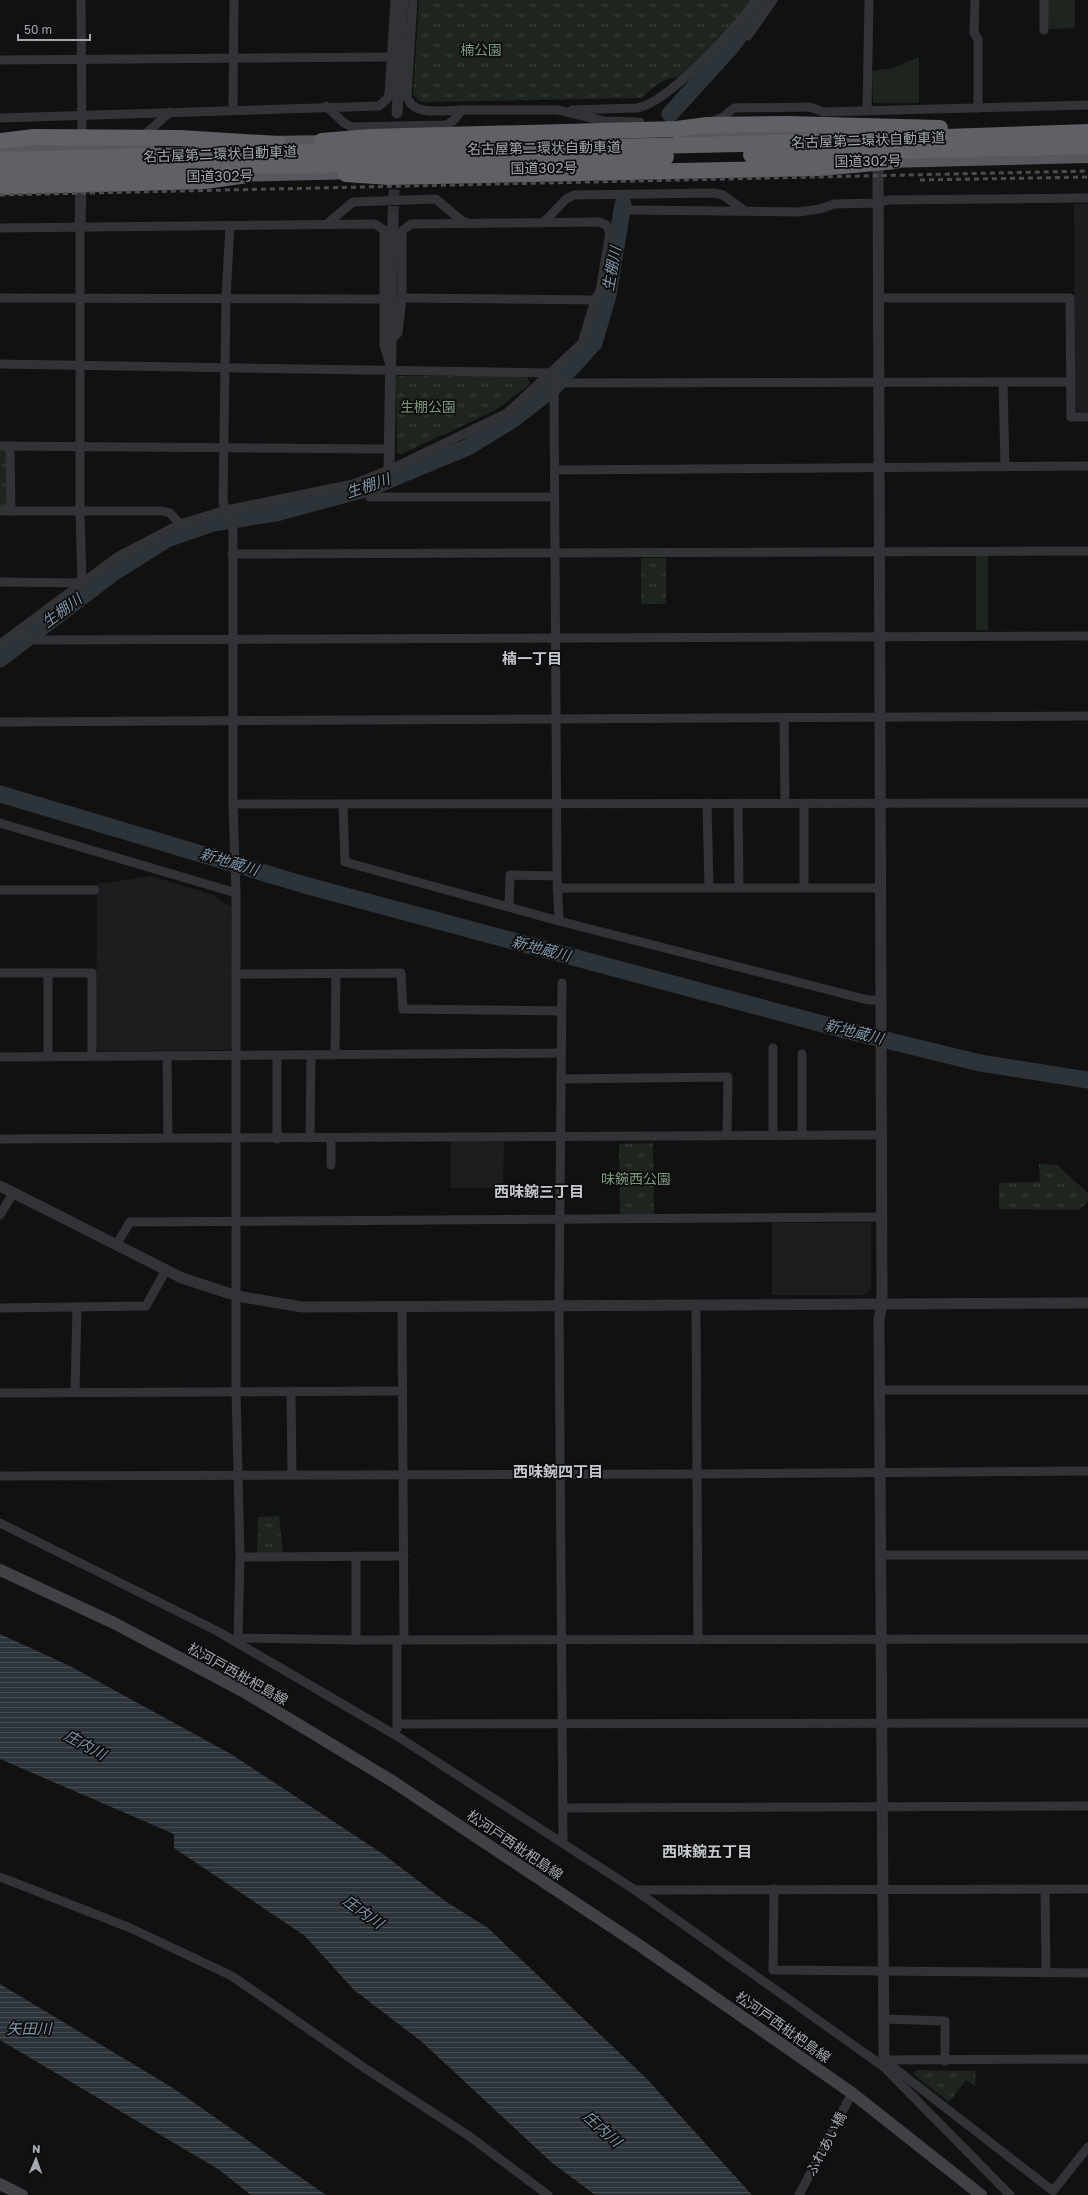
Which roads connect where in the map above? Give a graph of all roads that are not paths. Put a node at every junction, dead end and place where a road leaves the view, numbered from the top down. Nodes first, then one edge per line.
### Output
1 (81, 0) edge
2 (234, 0) edge
3 (395, 0) edge
4 (403, 0) edge
5 (413, 0) edge
6 (756, 0) edge
7 (773, 0) edge
8 (869, 0) edge
9 (974, 0) edge
10 (1044, 0) edge
11 (1044, 30) dead end
12 (748, 36) dead end
13 (392, 57) junction
14 (233, 58) junction
15 (81, 59) junction
16 (0, 60) edge
17 (1088, 105) edge
18 (326, 106) junction
19 (978, 108) junction
20 (233, 109) junction
21 (935, 109) junction
22 (462, 110) junction
23 (558, 110) junction
24 (867, 111) junction
25 (170, 112) junction
26 (397, 113) dead end
27 (82, 116) junction
28 (0, 118) edge
29 (1088, 125) edge
30 (878, 130) junction
31 (913, 130) junction
32 (1088, 132) edge
33 (0, 137) edge
34 (34, 137) junction
35 (0, 141) edge
36 (1045, 141) junction
37 (308, 142) junction
38 (132, 146) junction
39 (1088, 146) edge
40 (82, 147) junction
41 (0, 149) edge
42 (1088, 156) edge
43 (0, 160) edge
44 (878, 161) junction
45 (333, 163) junction
46 (0, 172) edge
47 (81, 179) junction
48 (0, 181) edge
49 (0, 187) edge
50 (1088, 198) edge
51 (878, 203) junction
52 (630, 210) dead end
53 (747, 211) junction
54 (393, 217) tunnel mouth
55 (543, 223) junction
56 (327, 224) junction
57 (470, 224) junction
58 (230, 225) junction
59 (0, 228) edge
60 (80, 228) junction
61 (0, 298) edge
62 (80, 298) junction
63 (226, 298) junction
64 (402, 298) junction
65 (879, 298) junction
66 (383, 299) junction
67 (595, 300) junction
68 (390, 341) junction
69 (0, 364) edge
70 (81, 365) junction
71 (390, 366) junction
72 (225, 367) junction
73 (553, 376) junction
74 (879, 382) junction
75 (1003, 382) junction
76 (1071, 382) junction
77 (1088, 417) edge
78 (0, 446) edge
79 (10, 446) junction
80 (80, 447) junction
81 (223, 448) junction
82 (389, 449) junction
83 (1088, 466) edge
84 (879, 467) junction
85 (1005, 467) junction
86 (389, 470) junction
87 (555, 470) junction
88 (370, 496) dead end
89 (554, 497) junction
90 (0, 511) edge
91 (11, 511) junction
92 (80, 511) junction
93 (227, 512) junction
94 (180, 524) junction
95 (1088, 551) edge
96 (881, 552) junction
97 (555, 553) junction
98 (232, 554) junction
99 (0, 582) edge
100 (82, 583) junction
101 (18, 634) junction
102 (881, 636) junction
103 (1088, 636) edge
104 (556, 638) junction
105 (233, 640) junction
106 (0, 644) edge
107 (1088, 716) edge
108 (879, 717) junction
109 (784, 718) junction
110 (234, 720) junction
111 (557, 720) junction
112 (0, 722) edge
113 (558, 803) junction
114 (707, 803) junction
115 (738, 803) junction
116 (785, 803) junction
117 (804, 803) junction
118 (1088, 803) edge
119 (233, 804) junction
120 (343, 804) junction
121 (882, 804) junction
122 (0, 823) edge
123 (557, 876) junction
124 (557, 888) junction
125 (709, 888) junction
126 (739, 888) junction
127 (804, 888) junction
128 (880, 888) junction
129 (0, 890) edge
130 (96, 890) dead end
131 (236, 893) junction
132 (508, 907) junction
133 (559, 921) junction
134 (0, 973) edge
135 (48, 973) junction
136 (336, 973) junction
137 (236, 974) junction
138 (562, 984) dead end
139 (880, 1000) junction
140 (561, 1011) junction
141 (773, 1048) dead end
142 (561, 1053) junction
143 (802, 1054) dead end
144 (277, 1055) junction
145 (311, 1055) junction
146 (335, 1055) junction
147 (48, 1056) junction
148 (92, 1056) junction
149 (167, 1056) junction
150 (235, 1056) junction
151 (0, 1057) edge
152 (561, 1079) junction
153 (773, 1135) junction
154 (802, 1135) junction
155 (882, 1135) junction
156 (727, 1136) junction
157 (560, 1137) junction
158 (168, 1138) junction
159 (236, 1138) junction
160 (310, 1138) junction
161 (332, 1138) junction
162 (0, 1139) edge
163 (277, 1139) junction
164 (331, 1165) dead end
165 (0, 1186) edge
166 (13, 1193) junction
167 (0, 1215) edge
168 (882, 1217) junction
169 (560, 1220) junction
170 (236, 1222) junction
171 (116, 1245) junction
172 (166, 1270) junction
173 (237, 1296) junction
174 (1088, 1303) edge
175 (882, 1304) junction
176 (696, 1306) junction
177 (77, 1307) junction
178 (402, 1307) junction
179 (559, 1307) junction
180 (0, 1308) edge
181 (236, 1390) junction
182 (880, 1390) junction
183 (1088, 1390) edge
184 (291, 1391) junction
185 (403, 1391) junction
186 (75, 1392) junction
187 (0, 1393) edge
188 (1088, 1471) edge
189 (560, 1474) junction
190 (697, 1474) junction
191 (880, 1474) junction
192 (239, 1475) junction
193 (292, 1475) junction
194 (404, 1475) junction
195 (0, 1476) edge
196 (0, 1523) edge
197 (880, 1555) junction
198 (1088, 1555) edge
199 (240, 1556) junction
200 (356, 1556) junction
201 (404, 1556) junction
202 (0, 1570) edge
203 (881, 1639) junction
204 (1088, 1639) edge
205 (356, 1640) junction
206 (400, 1640) junction
207 (698, 1640) junction
208 (238, 1641) junction
209 (563, 1641) junction
210 (882, 1723) junction
211 (1088, 1723) edge
212 (397, 1724) junction
213 (563, 1724) junction
214 (397, 1736) junction
215 (882, 1806) junction
216 (1088, 1806) edge
217 (563, 1808) junction
218 (563, 1842) junction
219 (0, 1877) edge
220 (774, 1889) junction
221 (883, 1889) junction
222 (1045, 1889) junction
223 (1088, 1889) edge
224 (635, 1890) junction
225 (884, 1971) junction
226 (1046, 1973) junction
227 (1088, 1973) edge
228 (884, 2019) junction
229 (1088, 2059) edge
230 (945, 2061) junction
231 (884, 2064) junction
232 (852, 2093) junction
233 (1088, 2148) edge
234 (0, 2184) edge
235 (22, 2195) edge
236 (548, 2195) edge
237 (799, 2195) edge
238 (981, 2195) edge
239 (1010, 2195) edge

1 - 15 street
2 - 14 street
3 - 13 street
4 - 26 street
5 - 22 street
6 - 23 street
7 - 12 street
8 - 24 street
9 - 19 street
10 - 11 street
13 - 14 street
13 - 18 street
14 - 15 street
14 - 20 street
15 - 16 street
15 - 27 street
17 - 19 street
18 - 20 street
18 - 22 street
19 - 21 street
20 - 25 street
21 - 24 street
21 - 31 street
22 - 23 street
23 - 24 street
25 - 27 street
25 - 38 street
27 - 28 street
27 - 40 street
29 - 31 highway
30 - 31 highway
30 - 37 highway
30 - 44 street
32 - 36 highway, 名古屋第二環状自動車道
33 - 34 highway
34 - 35 highway
34 - 45 highway
36 - 37 highway
36 - 39 highway, 名古屋第二環状自動車道
36 - 45 highway, 名古屋第二環状自動車道
36 - 45 highway
37 - 38 highway
38 - 40 highway
40 - 41 highway
40 - 47 street
42 - 44 highway, 国道302号
43 - 45 highway, 名古屋第二環状自動車道
44 - 45 highway, 国道302号
44 - 51 street
45 - 46 highway, 名古屋第二環状自動車道
45 - 47 highway, 国道302号
45 - 49 highway
47 - 48 highway, 国道302号
47 - 60 street
50 - 51 street
51 - 53 street
51 - 65 street
52 - 53 street
53 - 55 street
54 - 68 street
55 - 57 street
55 - 67 street
56 - 57 street
56 - 58 street
56 - 66 street
57 - 64 street
58 - 60 street
58 - 63 street
59 - 60 street
60 - 62 street
61 - 62 street
62 - 63 street
62 - 70 street
63 - 66 street
63 - 72 street
64 - 67 street
64 - 68 street
65 - 74 street
65 - 76 street
66 - 71 street
67 - 73 street
68 - 71 street
69 - 70 street
70 - 72 street
70 - 80 street
71 - 72 street
71 - 73 street
71 - 82 street
72 - 81 street
73 - 74 street
73 - 86 street
73 - 87 street
74 - 75 street
74 - 84 street
75 - 76 street
75 - 85 street
76 - 77 street
78 - 79 street
79 - 80 street
79 - 91 street
80 - 81 street
80 - 92 street
81 - 82 street
81 - 93 street
82 - 86 street
83 - 85 street
84 - 85 street
84 - 87 street
84 - 96 street
86 - 93 street
87 - 89 street
88 - 89 street
89 - 97 street
90 - 91 street
91 - 92 street
92 - 94 street
92 - 100 street
93 - 94 street
93 - 98 street
94 - 100 street
95 - 96 street
96 - 97 street
96 - 102 street
97 - 98 street
97 - 104 street
98 - 105 street
99 - 100 street
100 - 101 street
101 - 105 street
101 - 106 street
102 - 103 street
102 - 104 street
102 - 108 street
104 - 105 street
104 - 111 street
105 - 110 street
107 - 108 street
108 - 109 street
108 - 121 street
109 - 111 street
109 - 116 street
110 - 111 street
110 - 112 street
110 - 119 street
111 - 113 street
113 - 114 street
113 - 120 street
113 - 123 street
114 - 115 street
114 - 125 street
115 - 116 street
115 - 126 street
116 - 117 street
117 - 121 street
117 - 127 street
118 - 121 street
119 - 120 street
119 - 131 street
120 - 132 street
121 - 128 street
122 - 131 street
123 - 124 street
123 - 132 street
124 - 125 street
124 - 133 street
125 - 126 street
126 - 127 street
127 - 128 street
128 - 139 street
129 - 130 street
131 - 137 street
132 - 133 street
133 - 139 street
134 - 135 street
135 - 147 street
135 - 148 street
136 - 137 street
136 - 140 street
136 - 146 street
137 - 150 street
138 - 140 street
139 - 155 street
140 - 142 street
141 - 153 street
142 - 146 street
142 - 152 street
143 - 154 street
144 - 145 street
144 - 150 street
144 - 163 street
145 - 146 street
145 - 160 street
147 - 148 street
147 - 151 street
148 - 149 street
149 - 150 street
149 - 158 street
150 - 159 street
152 - 156 street
152 - 157 street
153 - 154 street
153 - 156 street
154 - 155 street
155 - 168 street
156 - 157 street
157 - 161 street
157 - 169 street
158 - 159 street
158 - 162 street
159 - 163 street
159 - 170 street
160 - 161 street
160 - 163 street
161 - 164 street
165 - 166 street
166 - 167 street
166 - 171 street
168 - 169 street
168 - 175 street
169 - 170 street
169 - 179 street
170 - 171 street
170 - 173 street
171 - 172 street
172 - 173 street
172 - 177 street
173 - 178 street
173 - 181 street
174 - 175 street
175 - 176 street
175 - 182 street
176 - 179 street
176 - 190 street
177 - 180 street
177 - 186 street
178 - 179 street
178 - 185 street
179 - 189 street
181 - 184 street
181 - 186 street
181 - 192 street
182 - 183 street
182 - 191 street
184 - 185 street
184 - 193 street
185 - 194 street
186 - 187 street
188 - 191 street
189 - 190 street
189 - 194 street
189 - 209 street
190 - 191 street
190 - 207 street
191 - 197 street
192 - 193 street
192 - 195 street
192 - 199 street
193 - 194 street
194 - 201 street
196 - 208 street
197 - 198 street
197 - 203 street
199 - 200 street
199 - 208 street
200 - 201 street
200 - 205 street
201 - 206 street
202 - 232 main road, 松河戸西枇杷島線
203 - 204 street
203 - 207 street
203 - 210 street
205 - 206 street
205 - 208 street
206 - 209 street
206 - 212 street
207 - 209 street
208 - 214 street
209 - 213 street
210 - 211 street
210 - 213 street
210 - 215 street
212 - 213 street
212 - 214 street
213 - 217 street
214 - 218 street
215 - 216 street
215 - 217 street
215 - 221 street
217 - 218 street
218 - 224 street
219 - 236 street
220 - 221 street
220 - 224 street
220 - 225 street
221 - 222 street
221 - 225 street
222 - 223 street
222 - 226 street
224 - 231 street
225 - 226 street
225 - 228 street
226 - 227 street
228 - 230 street
228 - 231 street
229 - 230 street
230 - 231 street
231 - 233 street
231 - 239 street
232 - 237 street, ふれあい橋
232 - 238 main road, 松河戸西枇杷島線
234 - 235 main road

